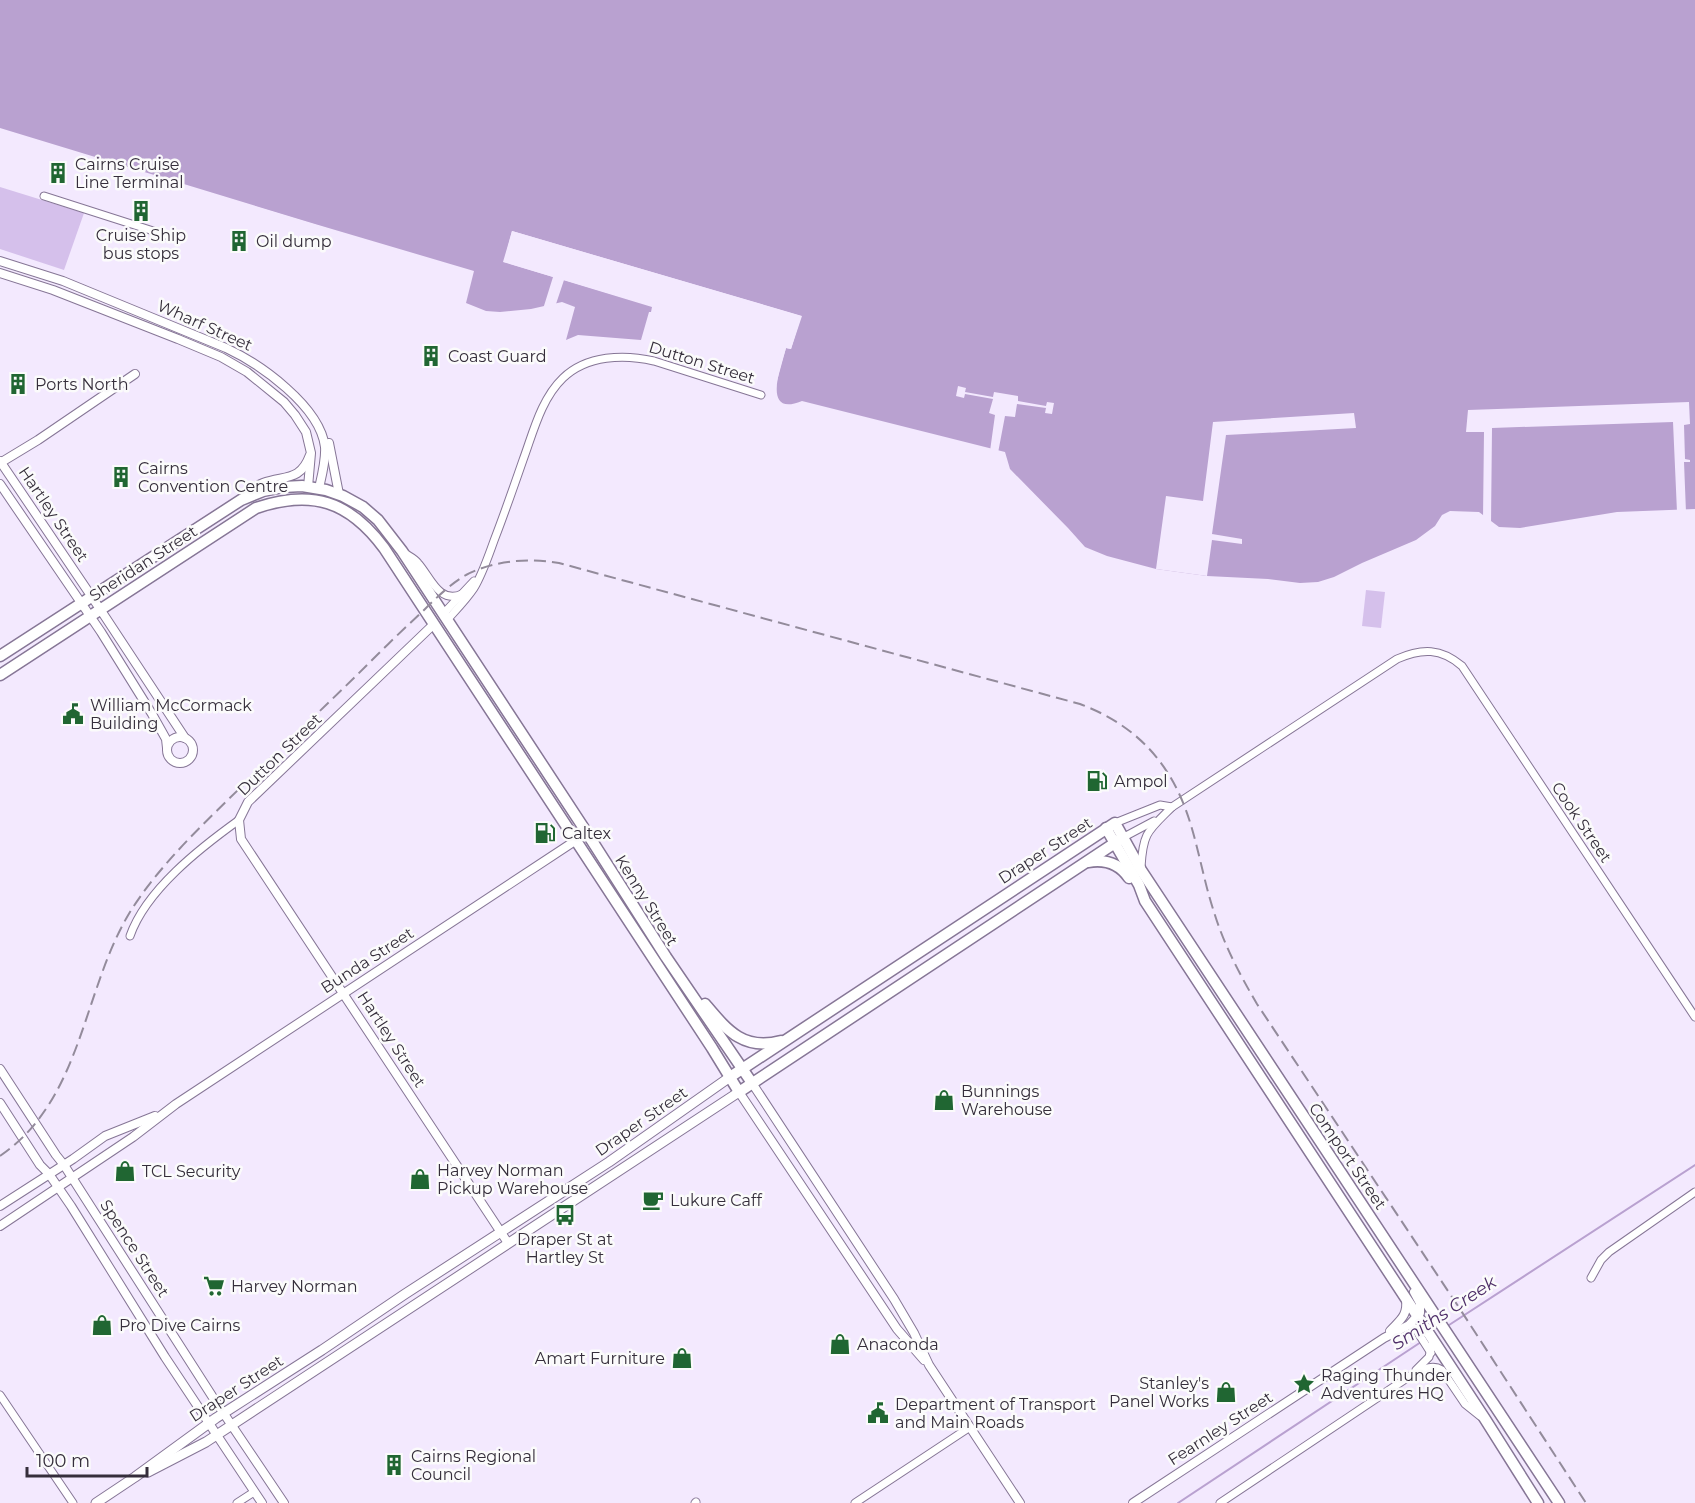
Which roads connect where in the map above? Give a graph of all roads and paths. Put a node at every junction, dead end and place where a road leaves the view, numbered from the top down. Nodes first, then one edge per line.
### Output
1 (44, 196) dead end
2 (172, 237) dead end
3 (0, 261) edge
4 (0, 275) edge
5 (251, 362) junction
6 (135, 374) dead end
7 (761, 395) dead end
8 (291, 410) junction
9 (307, 410) junction
10 (311, 448) junction
11 (0, 463) edge
12 (311, 466) junction
13 (0, 484) edge
14 (314, 488) junction
15 (339, 494) junction
16 (241, 500) junction
17 (312, 500) junction
18 (402, 551) junction
19 (481, 572) junction
20 (462, 594) junction
21 (92, 597) junction
22 (81, 603) junction
23 (100, 609) junction
24 (90, 616) junction
25 (445, 617) junction
26 (434, 624) junction
27 (1438, 652) joint
28 (0, 656) edge
29 (0, 675) edge
30 (162, 705) junction
31 (158, 723) junction
32 (185, 738) junction
33 (167, 748) junction
34 (1172, 807) junction
35 (1162, 817) junction
36 (239, 820) junction
37 (1111, 825) junction
38 (587, 833) junction
39 (576, 840) junction
40 (1119, 840) junction
41 (1084, 862) junction
42 (1141, 870) junction
43 (1144, 901) junction
44 (130, 936) dead end
45 (666, 957) junction
46 (344, 993) junction
47 (1695, 1017) edge
48 (787, 1039) junction
49 (0, 1069) edge
50 (742, 1070) junction
51 (730, 1077) junction
52 (752, 1083) junction
53 (739, 1092) junction
54 (0, 1103) edge
55 (164, 1112) junction
56 (64, 1164) junction
57 (49, 1174) junction
58 (72, 1177) junction
59 (58, 1187) junction
60 (1695, 1192) edge
61 (0, 1206) edge
62 (0, 1226) edge
63 (501, 1232) junction
64 (1382, 1234) junction
65 (508, 1243) junction
66 (1591, 1278) dead end
67 (1406, 1299) junction
68 (1418, 1317) junction
69 (1409, 1325) junction
70 (1384, 1338) junction
71 (1433, 1347) junction
72 (929, 1365) junction
73 (1410, 1376) junction
74 (0, 1395) edge
75 (223, 1413) junction
76 (1485, 1419) junction
77 (209, 1423) junction
78 (232, 1424) junction
79 (970, 1427) junction
80 (216, 1434) junction
81 (135, 1477) junction
82 (254, 1492) junction
83 (73, 1503) edge
84 (96, 1503) edge
85 (237, 1503) edge
86 (262, 1503) edge
87 (284, 1503) edge
88 (855, 1503) edge
89 (1020, 1503) edge
90 (1133, 1503) edge
91 (1220, 1503) edge
92 (1538, 1503) edge
93 (1559, 1503) edge

1 - 2 street
3 - 5 street, Wharf Street
4 - 8 street, Wharf Street
5 - 8 street
5 - 9 street, Wharf Street
6 - 11 street
7 - 19 street, Dutton Street
8 - 10 street, Wharf Street
9 - 12 street
9 - 14 street, Wharf Street
9 - 15 street
10 - 12 street, Wharf Street
10 - 16 street
11 - 21 street, Hartley Street
12 - 14 street, Wharf Street
13 - 22 street, Hartley Street
14 - 15 highway, Kenny Street
14 - 16 highway, Sheridan Street
14 - 17 highway
15 - 18 highway, Kenny Street
16 - 21 highway, Sheridan Street
17 - 23 highway, Sheridan Street
17 - 26 highway, Kenny Street
18 - 20 street
18 - 25 highway, Kenny Street
19 - 20 street, Dutton Street
19 - 25 street, Dutton Street
20 - 25 street, Dutton Street
21 - 22 highway, Sheridan Street
21 - 23 street, Hartley Street
22 - 24 street, Hartley Street
22 - 28 highway, Sheridan Street
23 - 24 highway, Sheridan Street
23 - 30 street, Hartley Street
24 - 29 highway, Sheridan Street
24 - 31 street, Hartley Street
25 - 26 highway, Dutton Street
25 - 38 highway, Kenny Street
26 - 36 street, Dutton Street
26 - 39 highway, Kenny Street
27 - 34 street, Draper Street
27 - 47 street, Cook Street
30 - 31 street
30 - 32 street, Hartley Street
31 - 33 street, Hartley Street
32 - 33 street
32 - 33 street
34 - 35 street, Draper Street
34 - 37 street, Draper Street
35 - 40 street, Draper Street
35 - 42 street, Draper Street
36 - 44 street, Dutton Street
36 - 46 street, Hartley Street
37 - 40 highway, Comport Street
37 - 48 highway, Draper Street
38 - 39 street, Bunda Street
38 - 45 highway, Kenny Street
39 - 46 street, Bunda Street
39 - 51 highway, Kenny Street
40 - 41 highway, Draper Street
40 - 42 highway, Comport Street
40 - 43 highway, Comport Street
41 - 43 highway
41 - 52 highway, Draper Street
42 - 64 highway, Comport Street
43 - 67 highway, Comport Street
45 - 48 highway
45 - 50 highway, Kenny Street
46 - 55 street, Bunda Street
46 - 63 street, Hartley Street
48 - 50 highway, Draper Street
49 - 56 street, Spence Street
50 - 51 highway, Draper Street
50 - 52 highway, Kenny Street
51 - 53 highway, Kenny Street
51 - 63 main road, Draper Street
52 - 53 highway, Draper Street
52 - 72 street, Kenny Street
53 - 65 main road, Draper Street
53 - 72 street, Kenny Street
54 - 57 street, Spence Street
55 - 56 street, Bunda Street
55 - 58 street, Bunda Street
56 - 57 street, Bunda Street
56 - 58 street, Spence Street
57 - 59 street, Spence Street
57 - 61 street, Bunda Street
58 - 59 street, Bunda Street
58 - 75 street, Spence Street
59 - 62 street, Bunda Street
59 - 77 street, Spence Street
60 - 66 street
63 - 65 street, Hartley Street
63 - 75 main road, Draper Street
64 - 68 street
64 - 93 highway, Comport Street
65 - 78 main road, Draper Street
67 - 68 highway, Comport Street
67 - 70 street, Fearnley Street
68 - 69 street, Fearnley Street
68 - 71 highway, Comport Street
69 - 70 street, Fearnley Street
69 - 71 street
70 - 90 street, Fearnley Street
71 - 73 street
71 - 76 highway, Comport Street
72 - 79 street, Kenny Street
73 - 76 street
73 - 91 street
74 - 83 street
75 - 77 main road, Draper Street
75 - 78 street, Spence Street
76 - 92 highway, Comport Street
77 - 80 street, Spence Street
77 - 81 main road, Draper Street
78 - 80 main road, Draper Street
78 - 87 street, Spence Street
79 - 88 street
79 - 89 street, Kenny Street
80 - 81 main road, Draper Street
80 - 82 street, Spence Street
81 - 84 main road, Draper Street
82 - 85 street
82 - 86 street, Spence Street

